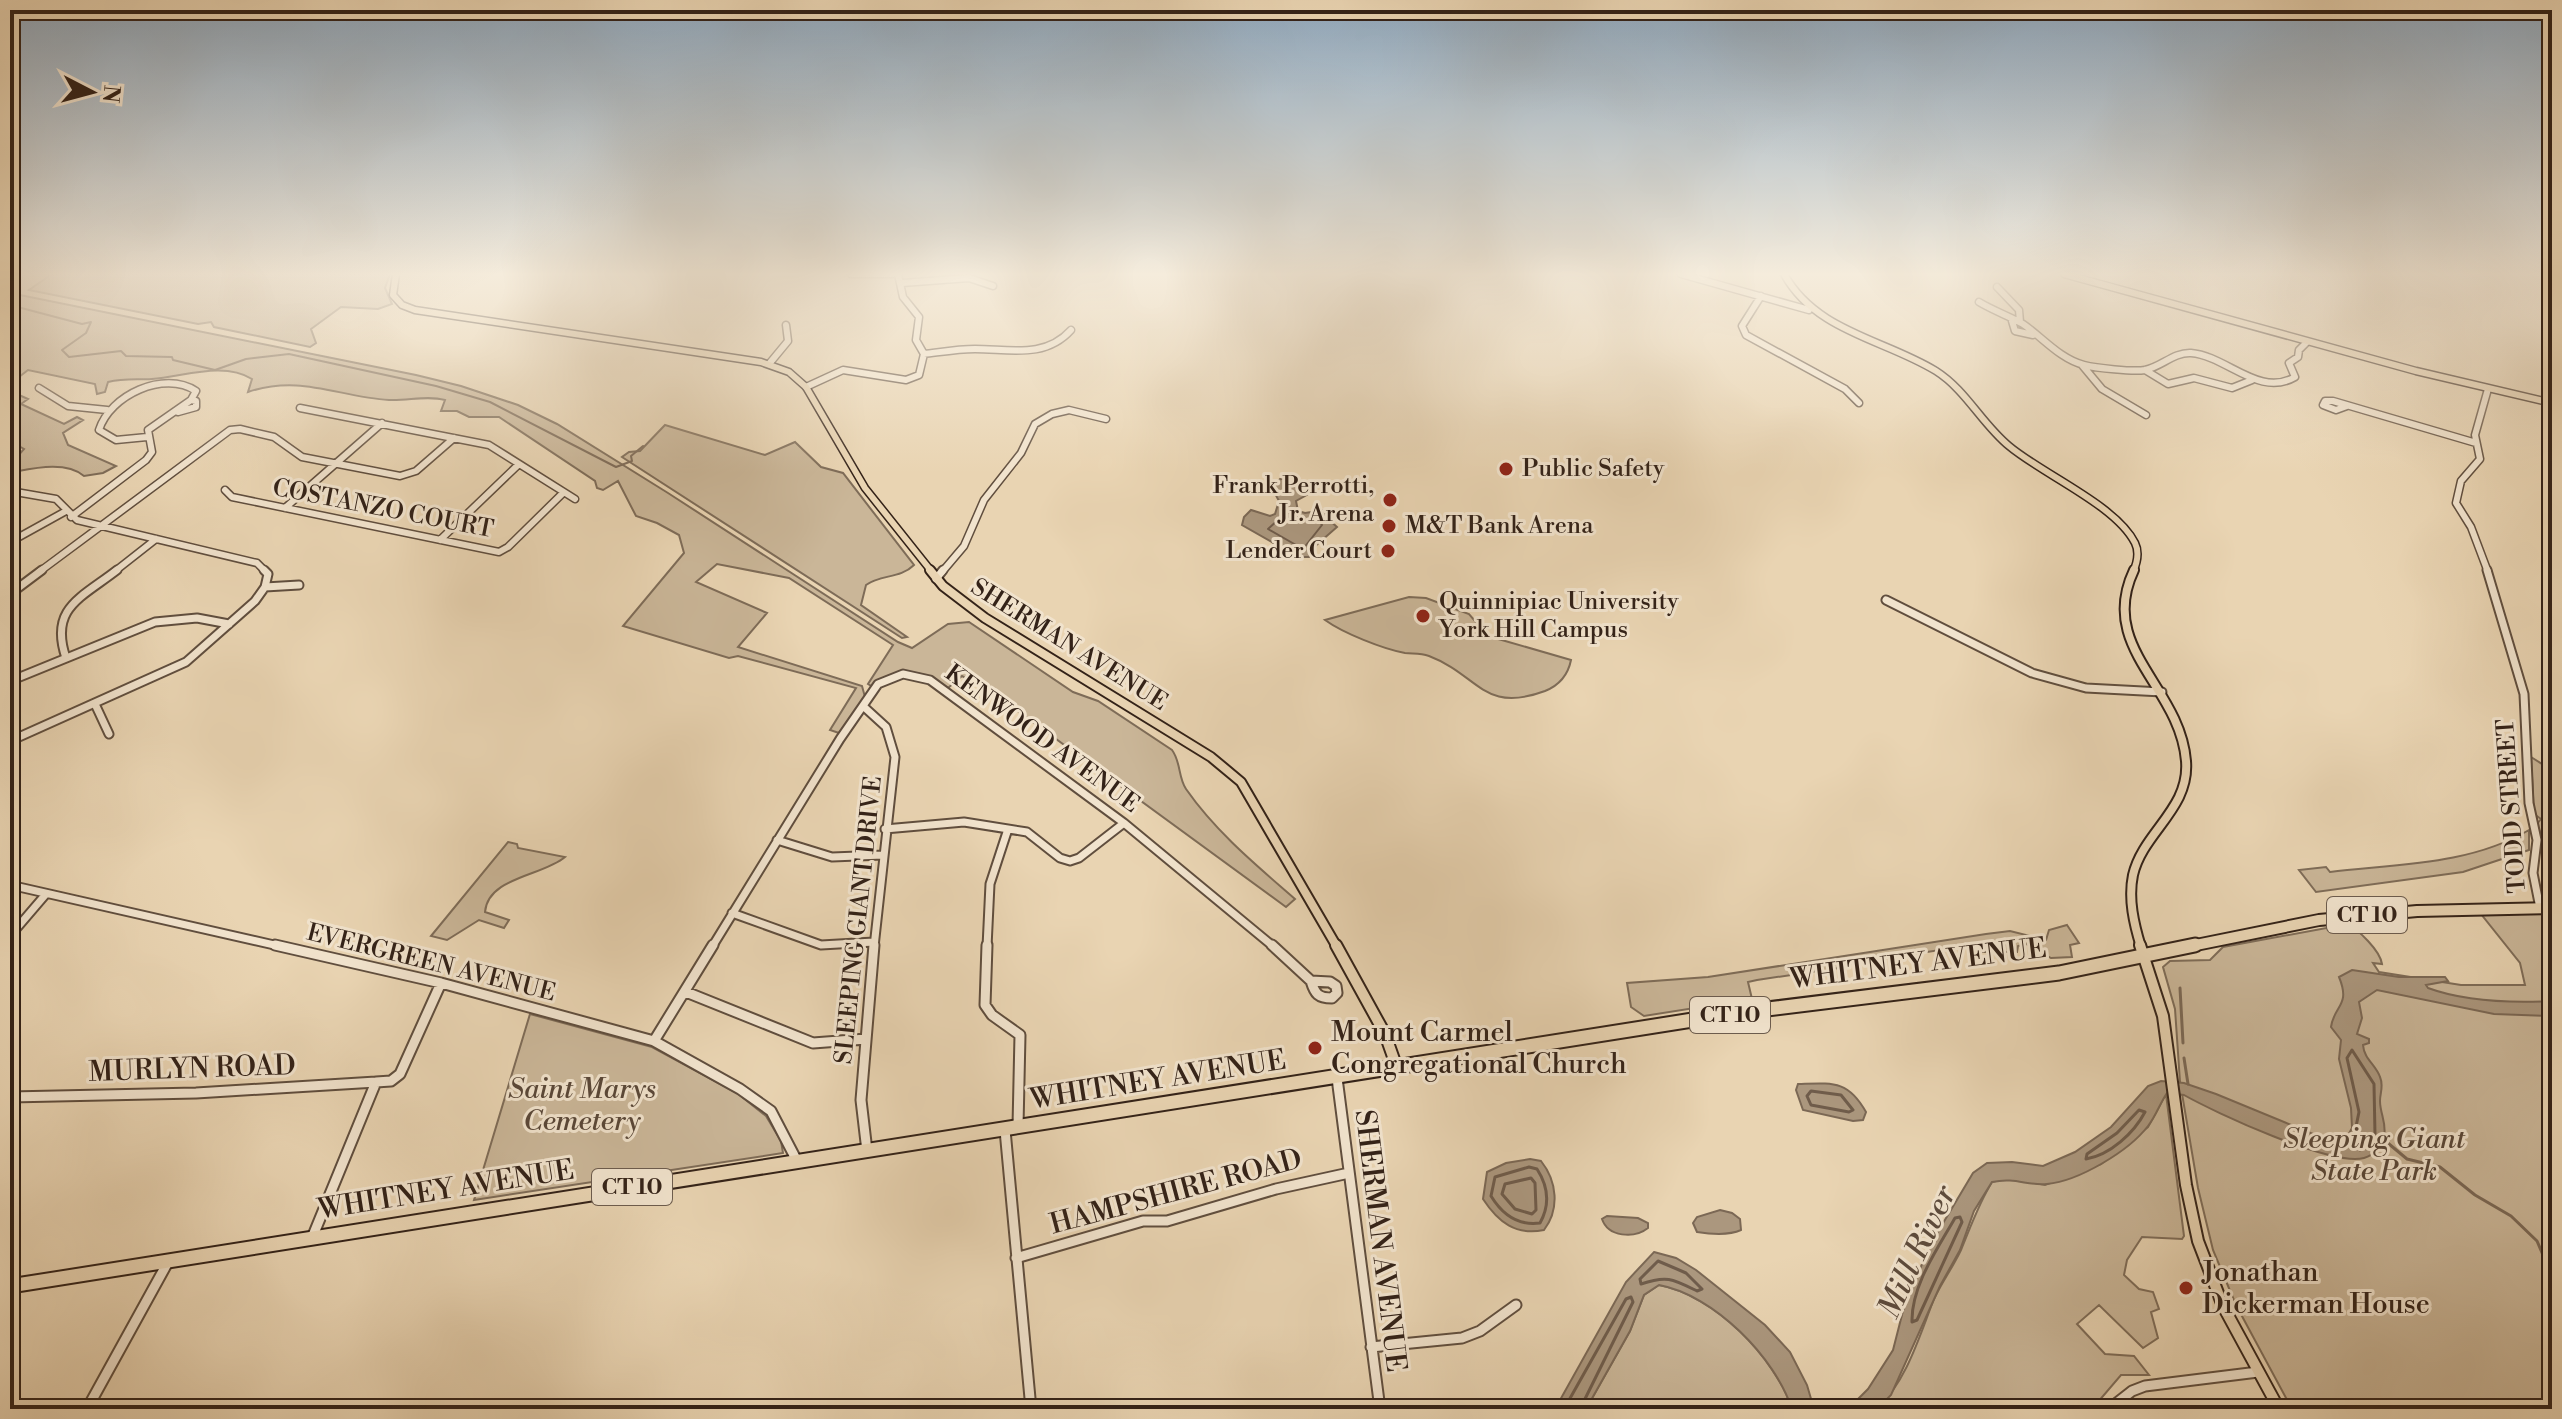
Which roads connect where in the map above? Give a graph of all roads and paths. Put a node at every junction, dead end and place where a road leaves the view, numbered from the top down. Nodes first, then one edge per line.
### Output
1 (610, 340) edge
2 (788, 340) edge
3 (916, 340) edge
4 (1059, 340) edge
5 (1756, 340) edge
6 (1877, 340) edge
7 (2042, 340) edge
8 (2293, 340) edge
9 (2300, 340) edge
10 (2307, 342) junction
11 (2299, 350) junction
12 (924, 354) junction
13 (769, 364) junction
14 (2082, 365) junction
15 (2145, 370) junction
16 (2252, 380) junction
17 (806, 387) junction
18 (39, 388) dead end
19 (2488, 389) junction
20 (1859, 403) dead end
21 (2552, 403) edge
22 (2347, 406) dead end
23 (300, 408) dead end
24 (107, 410) junction
25 (2146, 415) dead end
26 (1106, 419) dead end
27 (382, 423) junction
28 (147, 437) junction
29 (454, 438) junction
30 (2476, 443) junction
31 (335, 464) junction
32 (518, 465) junction
33 (225, 490) dead end
34 (10, 491) edge
35 (563, 493) junction
36 (575, 499) dead end
37 (285, 508) junction
38 (69, 514) junction
39 (100, 525) junction
40 (156, 539) junction
41 (440, 540) junction
42 (10, 542) edge
43 (936, 579) junction
44 (299, 585) dead end
45 (265, 587) junction
46 (10, 594) edge
47 (1886, 600) dead end
48 (229, 624) junction
49 (66, 658) junction
50 (10, 681) edge
51 (2162, 692) junction
52 (95, 704) junction
53 (863, 706) junction
54 (109, 734) dead end
55 (10, 741) edge
56 (1124, 823) junction
57 (885, 829) junction
58 (1008, 829) junction
59 (777, 840) junction
60 (883, 855) junction
61 (10, 885) edge
62 (46, 894) junction
63 (2546, 908) edge
64 (732, 913) junction
65 (10, 936) edge
66 (874, 942) junction
67 (2145, 955) junction
68 (1311, 981) dead end
69 (441, 983) junction
70 (686, 992) junction
71 (866, 1039) junction
72 (654, 1041) junction
73 (1397, 1068) junction
74 (1337, 1078) junction
75 (376, 1082) junction
76 (10, 1097) edge
77 (1012, 1129) junction
78 (867, 1151) junction
79 (797, 1161) junction
80 (1349, 1173) junction
81 (312, 1238) junction
82 (1016, 1258) junction
83 (169, 1260) junction
84 (10, 1286) edge
85 (1516, 1305) dead end
86 (1371, 1347) junction
87 (2258, 1372) junction
88 (87, 1409) edge
89 (1031, 1409) edge
90 (1380, 1409) edge
91 (2109, 1409) edge
92 (2279, 1409) edge

1 - 13 main road, SHERMAN AVENUE
2 - 13 street
3 - 12 street
4 - 12 street
5 - 20 street
6 - 51 main road
7 - 14 street
8 - 11 street
9 - 10 main road
10 - 11 street
10 - 19 main road
11 - 16 street
12 - 17 street
13 - 17 main road, SHERMAN AVENUE
14 - 15 street
14 - 25 street
15 - 16 street
15 - 16 street
17 - 43 main road, SHERMAN AVENUE
18 - 24 street
19 - 21 main road
19 - 30 street, TODD STREET
22 - 30 street
23 - 27 street
24 - 28 street
24 - 28 street
26 - 43 street
27 - 29 street
27 - 31 street
28 - 38 street
29 - 31 street
29 - 32 street
30 - 63 street, TODD STREET
31 - 37 street
31 - 39 street
32 - 35 street
32 - 41 street
33 - 37 street, COSTANZO COURT
34 - 38 street
35 - 36 street
35 - 41 street, COSTANZO COURT
37 - 41 street, COSTANZO COURT
38 - 39 street
38 - 42 street
39 - 40 street
39 - 46 street
40 - 45 street
40 - 49 street
43 - 73 main road, SHERMAN AVENUE
44 - 45 street
45 - 48 street
47 - 51 street
48 - 49 street
48 - 52 street
49 - 50 street
51 - 67 main road
52 - 54 street
52 - 55 street
53 - 56 street, KENWOOD AVENUE
53 - 57 street, SLEEPING GIANT DRIVE
53 - 59 street, KENWOOD AVENUE
56 - 58 street
56 - 68 street, KENWOOD AVENUE
57 - 58 street
57 - 60 street, SLEEPING GIANT DRIVE
58 - 77 street
59 - 60 street
59 - 64 street, KENWOOD AVENUE
60 - 66 street, SLEEPING GIANT DRIVE
61 - 62 street, EVERGREEN AVENUE
62 - 65 street
62 - 69 street, EVERGREEN AVENUE
63 - 67 highway, WHITNEY AVENUE / CT 10
64 - 66 street
64 - 70 street, KENWOOD AVENUE
66 - 71 street, SLEEPING GIANT DRIVE
67 - 73 highway, WHITNEY AVENUE / CT 10
67 - 87 main road
69 - 72 street, EVERGREEN AVENUE
69 - 75 street
70 - 71 street
70 - 72 street, KENWOOD AVENUE
71 - 78 street, SLEEPING GIANT DRIVE
72 - 79 street, EVERGREEN AVENUE
73 - 74 highway, WHITNEY AVENUE / CT 10
74 - 77 highway, WHITNEY AVENUE / CT 10
74 - 80 street, SHERMAN AVENUE
75 - 76 street, MURLYN ROAD
75 - 81 street
77 - 78 highway, WHITNEY AVENUE / CT 10
77 - 82 street
78 - 79 highway, WHITNEY AVENUE / CT 10
79 - 81 highway, WHITNEY AVENUE / CT 10
80 - 82 street, HAMPSHIRE ROAD
80 - 86 street, SHERMAN AVENUE
81 - 83 highway, WHITNEY AVENUE / CT 10
82 - 89 street
83 - 84 highway, WHITNEY AVENUE / CT 10
83 - 88 street
85 - 86 street
86 - 90 street, SHERMAN AVENUE
87 - 91 street
87 - 92 main road

